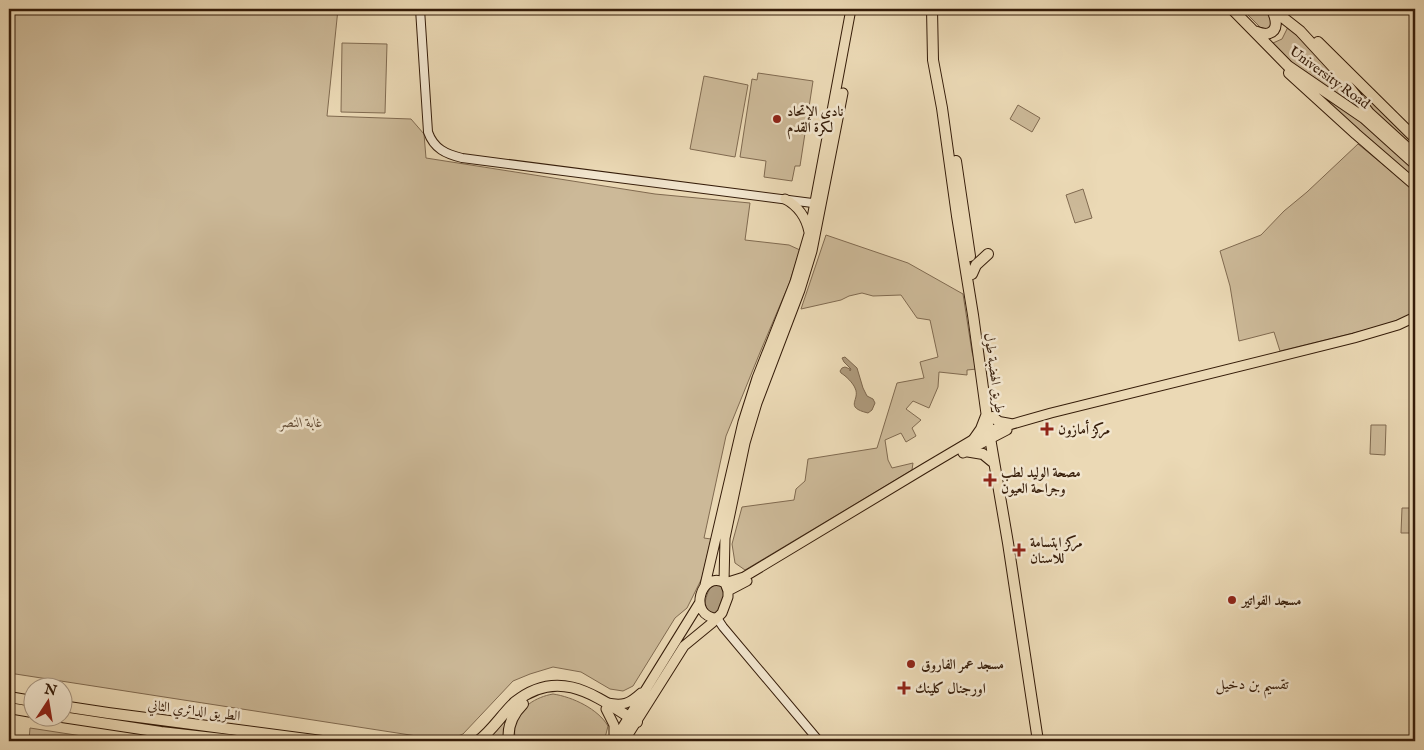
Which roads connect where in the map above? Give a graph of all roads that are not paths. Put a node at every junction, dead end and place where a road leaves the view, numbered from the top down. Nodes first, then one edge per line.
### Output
1 (420, 9) edge
2 (852, 9) edge
3 (858, 9) edge
4 (932, 9) edge
5 (937, 9) edge
6 (1232, 9) edge
7 (1272, 9) edge
8 (1254, 31) junction
9 (1300, 31) junction
10 (1288, 66) junction
11 (1415, 138) edge
12 (1415, 155) edge
13 (1415, 164) edge
14 (1415, 185) edge
15 (785, 199) junction
16 (819, 203) junction
17 (809, 234) junction
18 (988, 254) dead end
19 (972, 274) junction
20 (1415, 317) edge
21 (1415, 323) edge
22 (1355, 340) junction
23 (761, 380) junction
24 (990, 416) junction
25 (1010, 424) junction
26 (992, 434) junction
27 (974, 439) junction
28 (965, 451) junction
29 (994, 463) junction
30 (927, 470) junction
31 (726, 511) junction
32 (724, 567) junction
33 (744, 577) junction
34 (705, 585) junction
35 (726, 586) junction
36 (700, 602) junction
37 (719, 616) junction
38 (667, 654) junction
39 (676, 659) junction
40 (646, 688) junction
41 (9, 697) edge
42 (22, 699) edge
43 (605, 706) junction
44 (9, 708) edge
45 (72, 708) edge
46 (22, 710) edge
47 (72, 718) edge
48 (631, 722) junction
49 (240, 741) edge
50 (322, 741) edge
51 (478, 741) edge
52 (509, 741) edge
53 (614, 741) edge
54 (624, 741) edge
55 (819, 741) edge
56 (1038, 741) edge
57 (1042, 741) edge

1 - 15 street
2 - 16 main road
3 - 16 main road
4 - 24 highway, طريق الهضبة طول
5 - 19 highway, طريق الهضبة طول
6 - 8 highway, University Road
7 - 8 highway
7 - 9 highway, University Road
8 - 10 highway, University Road
9 - 11 highway
9 - 12 highway, University Road
10 - 13 highway, University Road
10 - 14 highway
15 - 16 street
15 - 17 main road
16 - 17 main road
16 - 23 main road
17 - 23 main road
18 - 19 highway
19 - 24 highway, طريق الهضبة طول
20 - 22 main road
21 - 22 main road
22 - 25 main road
22 - 26 main road
23 - 31 main road
24 - 25 highway
24 - 26 highway, طريق الهضبة طول
24 - 27 highway
25 - 26 main road
26 - 27 main road
26 - 28 main road
26 - 29 highway, طريق الهضبة طول
26 - 57 highway, طريق الهضبة طول
27 - 30 main road
28 - 29 highway
28 - 30 main road
29 - 56 highway, طريق الهضبة طول
30 - 33 main road
30 - 35 main road
31 - 32 main road
31 - 34 main road
32 - 33 main road
32 - 35 main road
33 - 35 main road
34 - 35 main road
34 - 36 main road
35 - 37 main road
36 - 37 main road
36 - 38 main road
37 - 39 main road
37 - 55 street
38 - 39 main road
38 - 40 main road
39 - 48 main road
40 - 43 main road
40 - 48 main road
41 - 42 highway
43 - 48 highway
43 - 51 highway
43 - 52 highway
43 - 53 main road
44 - 46 highway
45 - 50 highway, الطريق الدائري الثاني
47 - 49 highway, الطريق الدائري الثاني
48 - 53 main road
48 - 54 main road

